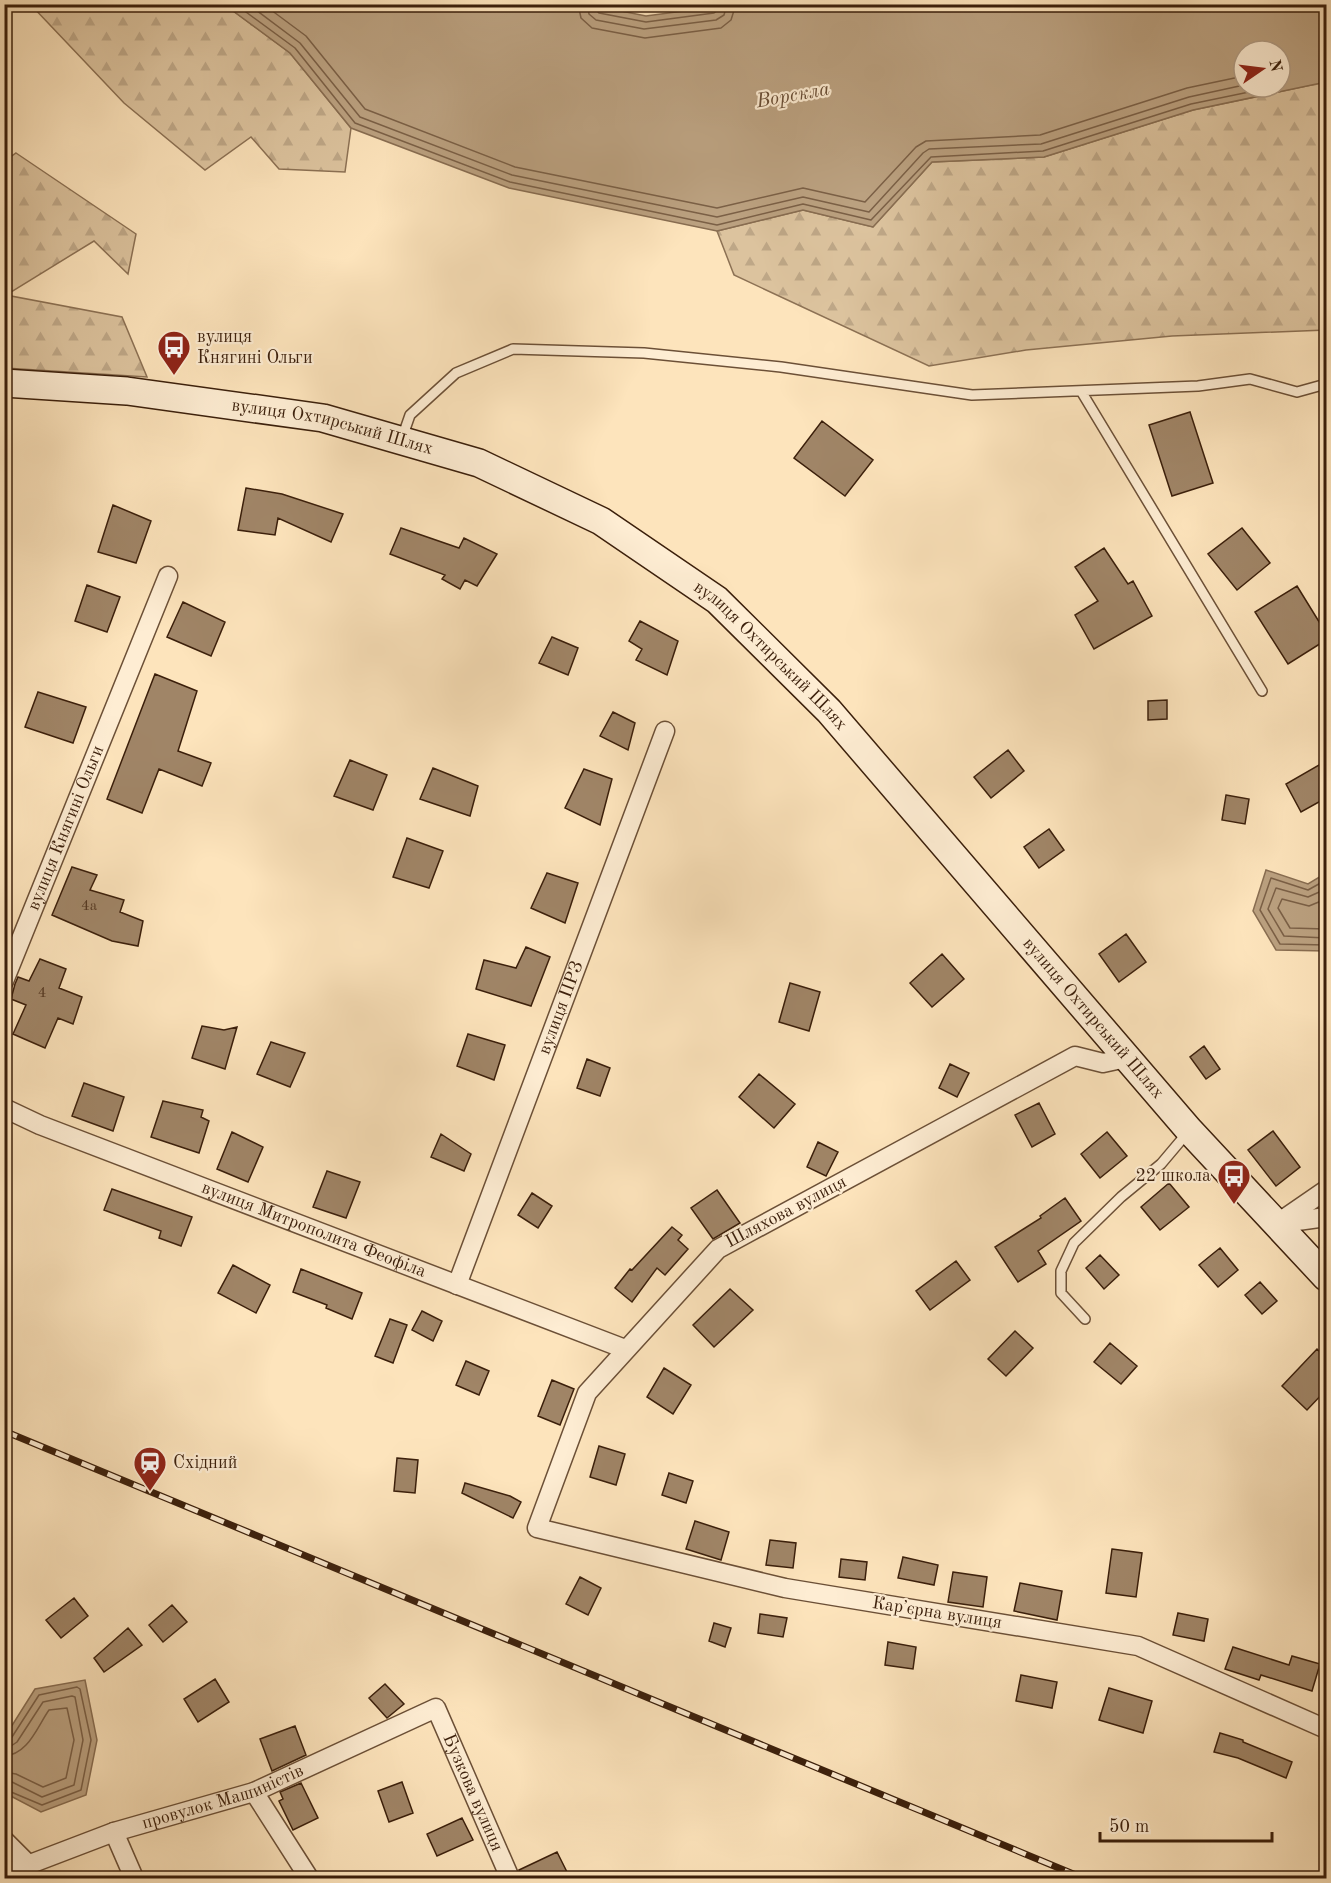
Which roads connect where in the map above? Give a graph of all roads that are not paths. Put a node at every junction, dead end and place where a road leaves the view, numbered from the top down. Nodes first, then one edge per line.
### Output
1 (4, 383) edge
2 (1326, 384) edge
3 (1081, 391) junction
4 (402, 441) junction
5 (168, 576) dead end
6 (1262, 691) dead end
7 (665, 731) dead end
8 (4, 981) edge
9 (1126, 1058) junction
10 (4, 1108) edge
11 (1189, 1130) junction
12 (1326, 1190) edge
13 (1326, 1217) edge
14 (1278, 1223) junction
15 (1326, 1277) edge
16 (457, 1285) junction
17 (1085, 1319) dead end
18 (625, 1349) junction
19 (537, 1528) joint
20 (436, 1708) joint
21 (1326, 1729) edge
22 (254, 1792) junction
23 (114, 1832) junction
24 (4, 1840) edge
25 (29, 1865) junction
26 (4, 1874) edge
27 (134, 1878) edge
28 (309, 1878) edge
29 (510, 1878) edge

1 - 4 main road, вулиця Охтирський Шлях
2 - 3 lane
3 - 4 lane
3 - 6 lane
4 - 9 main road, вулиця Охтирський Шлях
5 - 8 street, вулиця Княгині Ольги
7 - 16 street, вулиця ПРЗ
9 - 11 main road, вулиця Охтирський Шлях
9 - 18 street, Шляхова вулиця
10 - 16 street, вулиця Митрополита Феофіла
11 - 14 main road, вулиця Охтирський Шлях
11 - 17 lane
12 - 14 street
13 - 14 street
14 - 15 main road, вулиця Охтирський Шлях
16 - 18 street, вулиця Митрополита Феофіла
18 - 19 street, Шляхова вулиця
19 - 21 street, Карʼєрна вулиця
20 - 22 street, провулок Машиністів
20 - 29 street, Бузкова вулиця
22 - 23 street, провулок Машиністів
22 - 28 street
23 - 25 street, провулок Машиністів
23 - 27 street
24 - 25 street
25 - 26 street, провулок Машиністів

